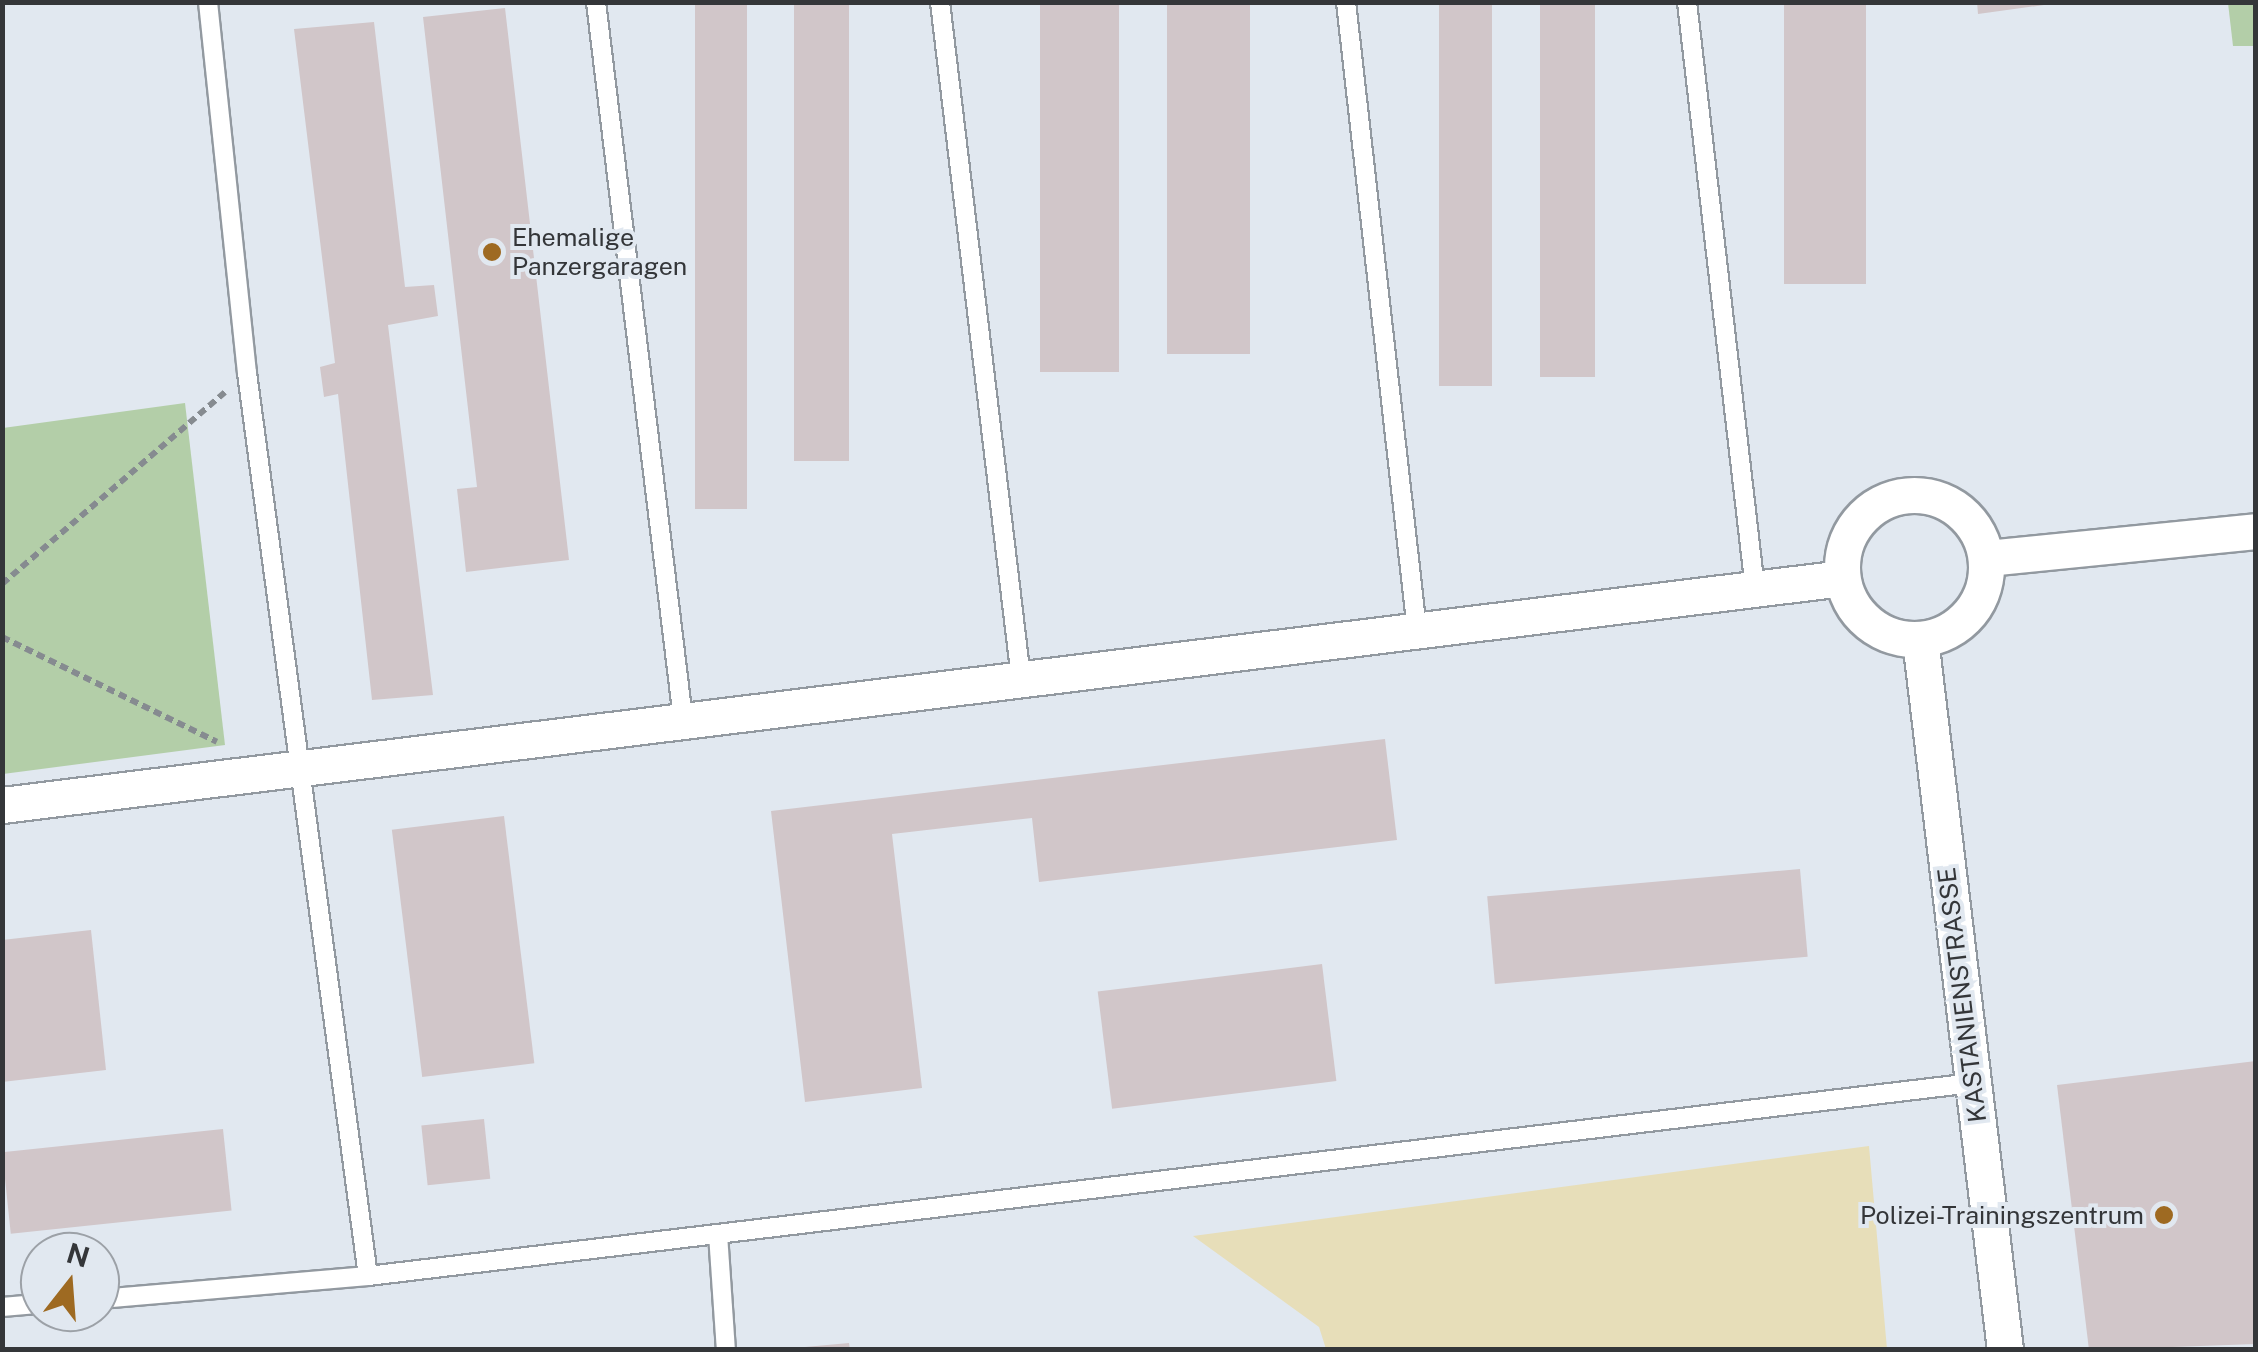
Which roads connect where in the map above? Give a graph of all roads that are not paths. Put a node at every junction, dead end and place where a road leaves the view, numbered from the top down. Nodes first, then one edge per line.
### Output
1 (208, 2) edge
2 (596, 2) edge
3 (940, 2) edge
4 (1346, 2) edge
5 (1687, 2) edge
6 (2256, 531) edge
7 (1987, 558) junction
8 (1842, 578) junction
9 (1756, 588) junction
10 (1417, 630) junction
11 (1920, 640) junction
12 (1020, 678) junction
13 (683, 718) junction
14 (303, 765) junction
15 (2, 804) edge
16 (1973, 1084) junction
17 (718, 1234) junction
18 (368, 1276) junction
19 (120, 1297) edge
20 (726, 1350) edge
21 (2005, 1350) edge

1 - 14 lane
2 - 13 lane
3 - 12 lane
4 - 10 lane
5 - 9 lane
6 - 7 street
7 - 8 street
7 - 11 street
8 - 9 street
8 - 11 street
9 - 10 street
10 - 12 street
11 - 16 street, KASTANIENSTRASSE
12 - 13 street
13 - 14 street
14 - 15 street
14 - 18 lane
16 - 17 lane
16 - 21 street, KASTANIENSTRASSE
17 - 18 lane
17 - 20 lane
18 - 19 lane

